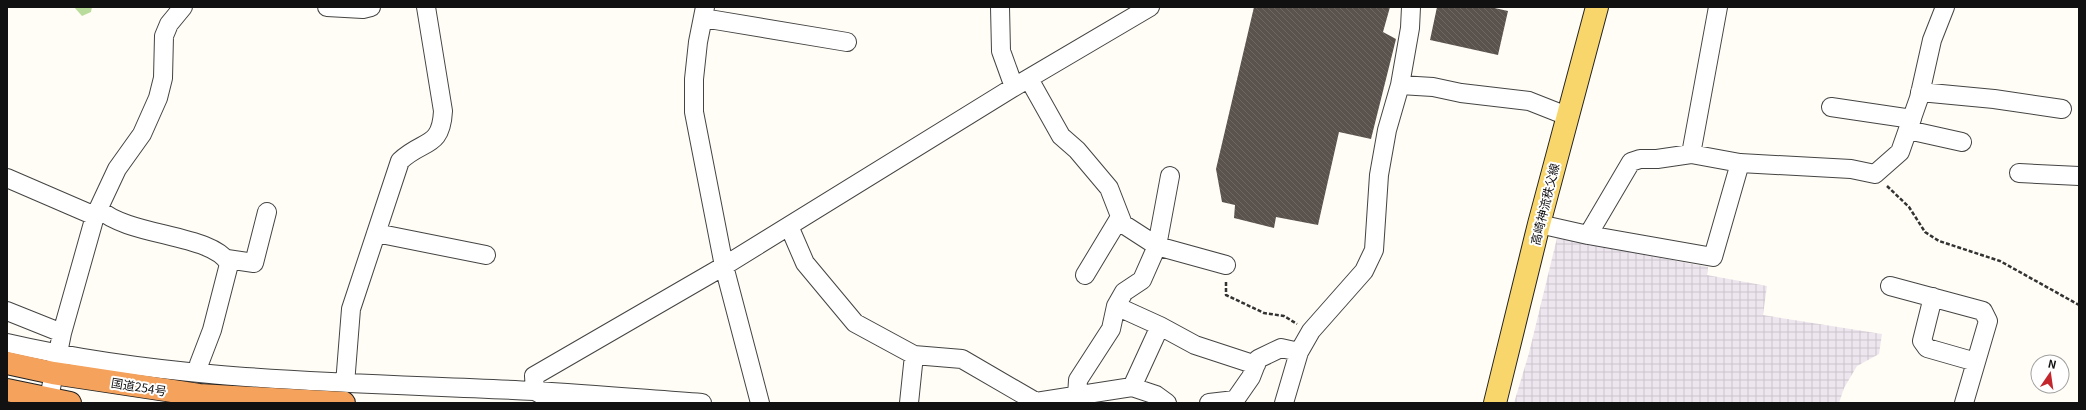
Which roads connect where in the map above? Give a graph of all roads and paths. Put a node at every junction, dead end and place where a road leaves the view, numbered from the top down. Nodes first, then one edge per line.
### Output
1 (183, 7) edge
2 (326, 7) edge
3 (371, 7) edge
4 (426, 7) edge
5 (1000, 7) edge
6 (1150, 7) edge
7 (1411, 7) edge
8 (1597, 7) edge
9 (1718, 7) edge
10 (1945, 7) edge
11 (704, 12) edge
12 (847, 42) dead end
13 (1030, 79) junction
14 (1400, 85) junction
15 (1014, 87) junction
16 (1920, 92) junction
17 (1831, 107) dead end
18 (2062, 109) dead end
19 (1567, 116) junction
20 (1910, 124) junction
21 (1962, 142) dead end
22 (1691, 154) junction
23 (1740, 163) junction
24 (2019, 173) dead end
25 (1875, 174) junction
26 (1170, 176) dead end
27 (2079, 176) edge
28 (7, 178) edge
29 (97, 212) junction
30 (267, 212) dead end
31 (1120, 217) junction
32 (1539, 224) junction
33 (789, 226) junction
34 (376, 233) junction
35 (1588, 235) junction
36 (1157, 246) junction
37 (486, 255) dead end
38 (227, 259) junction
39 (1226, 265) joint
40 (724, 266) junction
41 (1085, 275) dead end
42 (1890, 286) dead end
43 (1933, 297) junction
44 (2079, 305) edge
45 (1116, 306) junction
46 (7, 311) edge
47 (1160, 326) junction
48 (62, 333) junction
49 (1309, 336) junction
50 (7, 343) edge
51 (1299, 352) junction
52 (914, 355) junction
53 (1976, 362) junction
54 (7, 363) edge
55 (55, 364) junction
56 (1256, 365) junction
57 (202, 374) junction
58 (1132, 387) junction
59 (7, 390) edge
60 (164, 390) junction
61 (535, 391) junction
62 (344, 393) edge
63 (1077, 396) junction
64 (48, 401) edge
65 (70, 403) edge
66 (556, 403) edge
67 (702, 403) edge
68 (760, 403) edge
69 (909, 403) edge
70 (1167, 403) edge
71 (1209, 403) edge
72 (1284, 403) edge
73 (1495, 403) edge
74 (1964, 403) edge

1 - 29 street
2 - 3 street
4 - 34 street
5 - 15 street
6 - 13 street
7 - 14 street
8 - 19 main road, 高崎神流秩父線
9 - 22 street
10 - 16 street
11 - 12 street
11 - 40 street
13 - 15 street
13 - 31 street
14 - 19 street
14 - 49 street
15 - 33 street
16 - 18 street
16 - 20 street
17 - 20 street
19 - 32 main road, 高崎神流秩父線
20 - 21 street
20 - 25 street
22 - 23 street
22 - 35 street
23 - 25 street
23 - 35 street
24 - 27 street
25 - 44 path
26 - 36 street
28 - 29 street
29 - 38 street
29 - 48 street
30 - 38 street
31 - 36 street
31 - 41 street
32 - 35 street
32 - 73 main road, 高崎神流秩父線
33 - 40 street
33 - 52 street
34 - 37 street
34 - 62 street
36 - 39 street
36 - 45 street
38 - 57 street
39 - 49 path
40 - 61 street
40 - 68 street
42 - 43 street
43 - 53 street
43 - 53 street
45 - 47 street
45 - 63 street
46 - 48 street
47 - 56 street
47 - 58 street
48 - 55 street
49 - 51 street
50 - 55 street
51 - 56 street
51 - 72 street
52 - 63 street
52 - 69 street
53 - 74 street
54 - 55 highway, 国道254号
55 - 57 street
55 - 60 highway, 国道254号
55 - 64 street
56 - 71 street
57 - 60 street
57 - 62 street
58 - 63 street
58 - 70 street
59 - 64 highway
60 - 62 highway, 国道254号
61 - 62 street
61 - 66 street
61 - 67 street
64 - 65 highway

